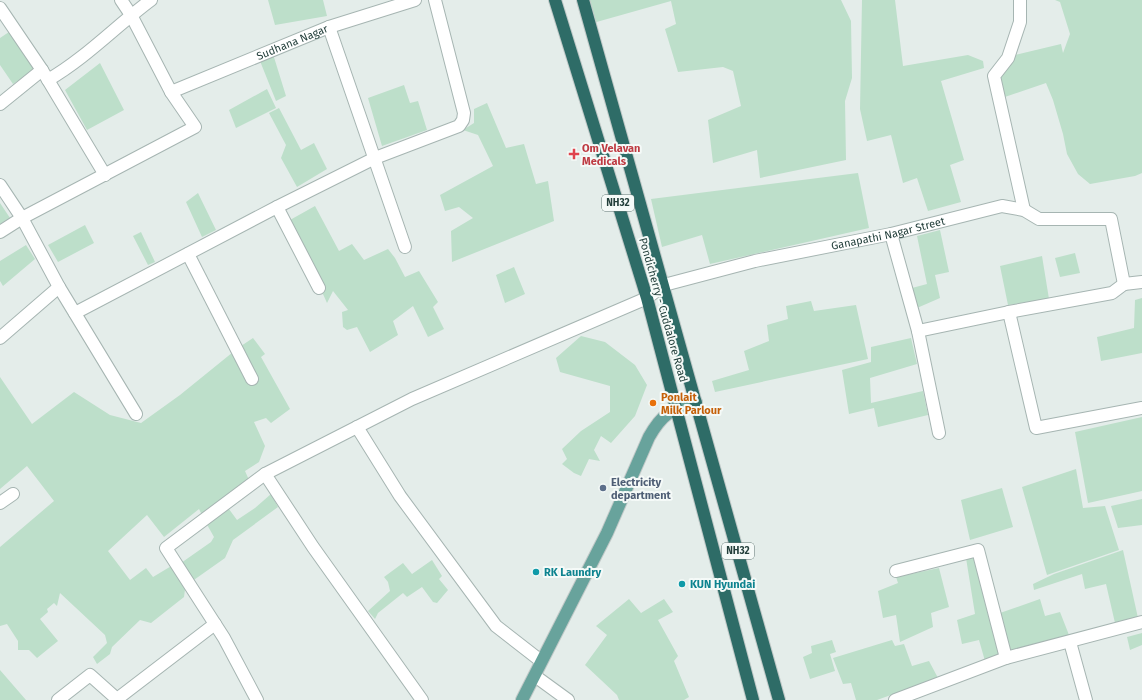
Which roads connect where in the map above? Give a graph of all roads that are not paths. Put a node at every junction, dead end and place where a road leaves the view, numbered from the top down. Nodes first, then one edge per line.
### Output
1 (121, 0) edge
2 (151, 0) edge
3 (415, 0) edge
4 (435, 0) edge
5 (555, 0) edge
6 (583, 0) edge
7 (1020, 0) edge
8 (389, 4) edge
9 (0, 8) edge
10 (131, 15) junction
11 (329, 27) junction
12 (45, 75) junction
13 (171, 92) junction
14 (0, 104) edge
15 (375, 158) junction
16 (105, 175) junction
17 (0, 185) edge
18 (277, 207) junction
19 (1024, 210) junction
20 (22, 218) junction
21 (0, 232) edge
22 (891, 234) junction
23 (406, 247) dead end
24 (188, 254) junction
25 (1142, 282) edge
26 (1124, 284) junction
27 (664, 285) junction
28 (59, 288) junction
29 (319, 288) dead end
30 (647, 298) junction
31 (1009, 312) junction
32 (75, 313) junction
33 (918, 331) junction
34 (0, 338) edge
35 (252, 379) dead end
36 (696, 402) junction
37 (677, 408) junction
38 (1142, 408) edge
39 (136, 414) dead end
40 (357, 427) junction
41 (939, 433) dead end
42 (266, 474) junction
43 (13, 494) dead end
44 (0, 503) edge
45 (896, 571) dead end
46 (1142, 622) edge
47 (215, 624) junction
48 (1070, 642) junction
49 (1006, 658) junction
50 (541, 661) junction
51 (535, 676) junction
52 (58, 700) edge
53 (118, 700) edge
54 (256, 700) edge
55 (422, 700) edge
56 (522, 700) edge
57 (568, 700) edge
58 (753, 700) edge
59 (779, 700) edge
60 (895, 700) edge
61 (1086, 700) edge

1 - 10 street
2 - 10 street
3 - 8 street, Sudhana Nagar
4 - 15 street
5 - 30 highway, Pondicherry - Cuddalore Road / NH32
6 - 27 highway, Pondicherry - Cuddalore Road / NH32
7 - 19 street
8 - 11 street, Sudhana Nagar
9 - 12 street
10 - 12 street
10 - 13 street
11 - 13 street, Sudhana Nagar
11 - 15 street
12 - 14 street
12 - 16 street
13 - 16 street
15 - 18 street
15 - 23 street
16 - 20 street
17 - 20 street
18 - 24 street
18 - 29 street
19 - 22 street, Ganapathi Nagar Street
19 - 26 street, Ganapathi Nagar Street
20 - 21 street
20 - 28 street
22 - 27 street, Ganapathi Nagar Street
22 - 33 street
24 - 32 street
24 - 35 street
25 - 26 street
26 - 31 street
27 - 30 street
27 - 36 highway, Pondicherry - Cuddalore Road / NH32
28 - 32 street
28 - 34 street
30 - 37 highway, Pondicherry - Cuddalore Road / NH32
30 - 40 street
31 - 33 street
31 - 38 street
32 - 39 street
33 - 41 street
36 - 37 main road
36 - 59 highway, Pondicherry - Cuddalore Road / NH32
37 - 50 main road
37 - 58 highway, Pondicherry - Cuddalore Road / NH32
40 - 42 street
40 - 50 street
42 - 47 street
42 - 55 street
43 - 44 street
45 - 49 street
46 - 48 street
47 - 53 street
47 - 54 street
48 - 49 street
48 - 61 street
49 - 60 street
50 - 51 main road
51 - 56 main road
51 - 57 street
52 - 53 street

